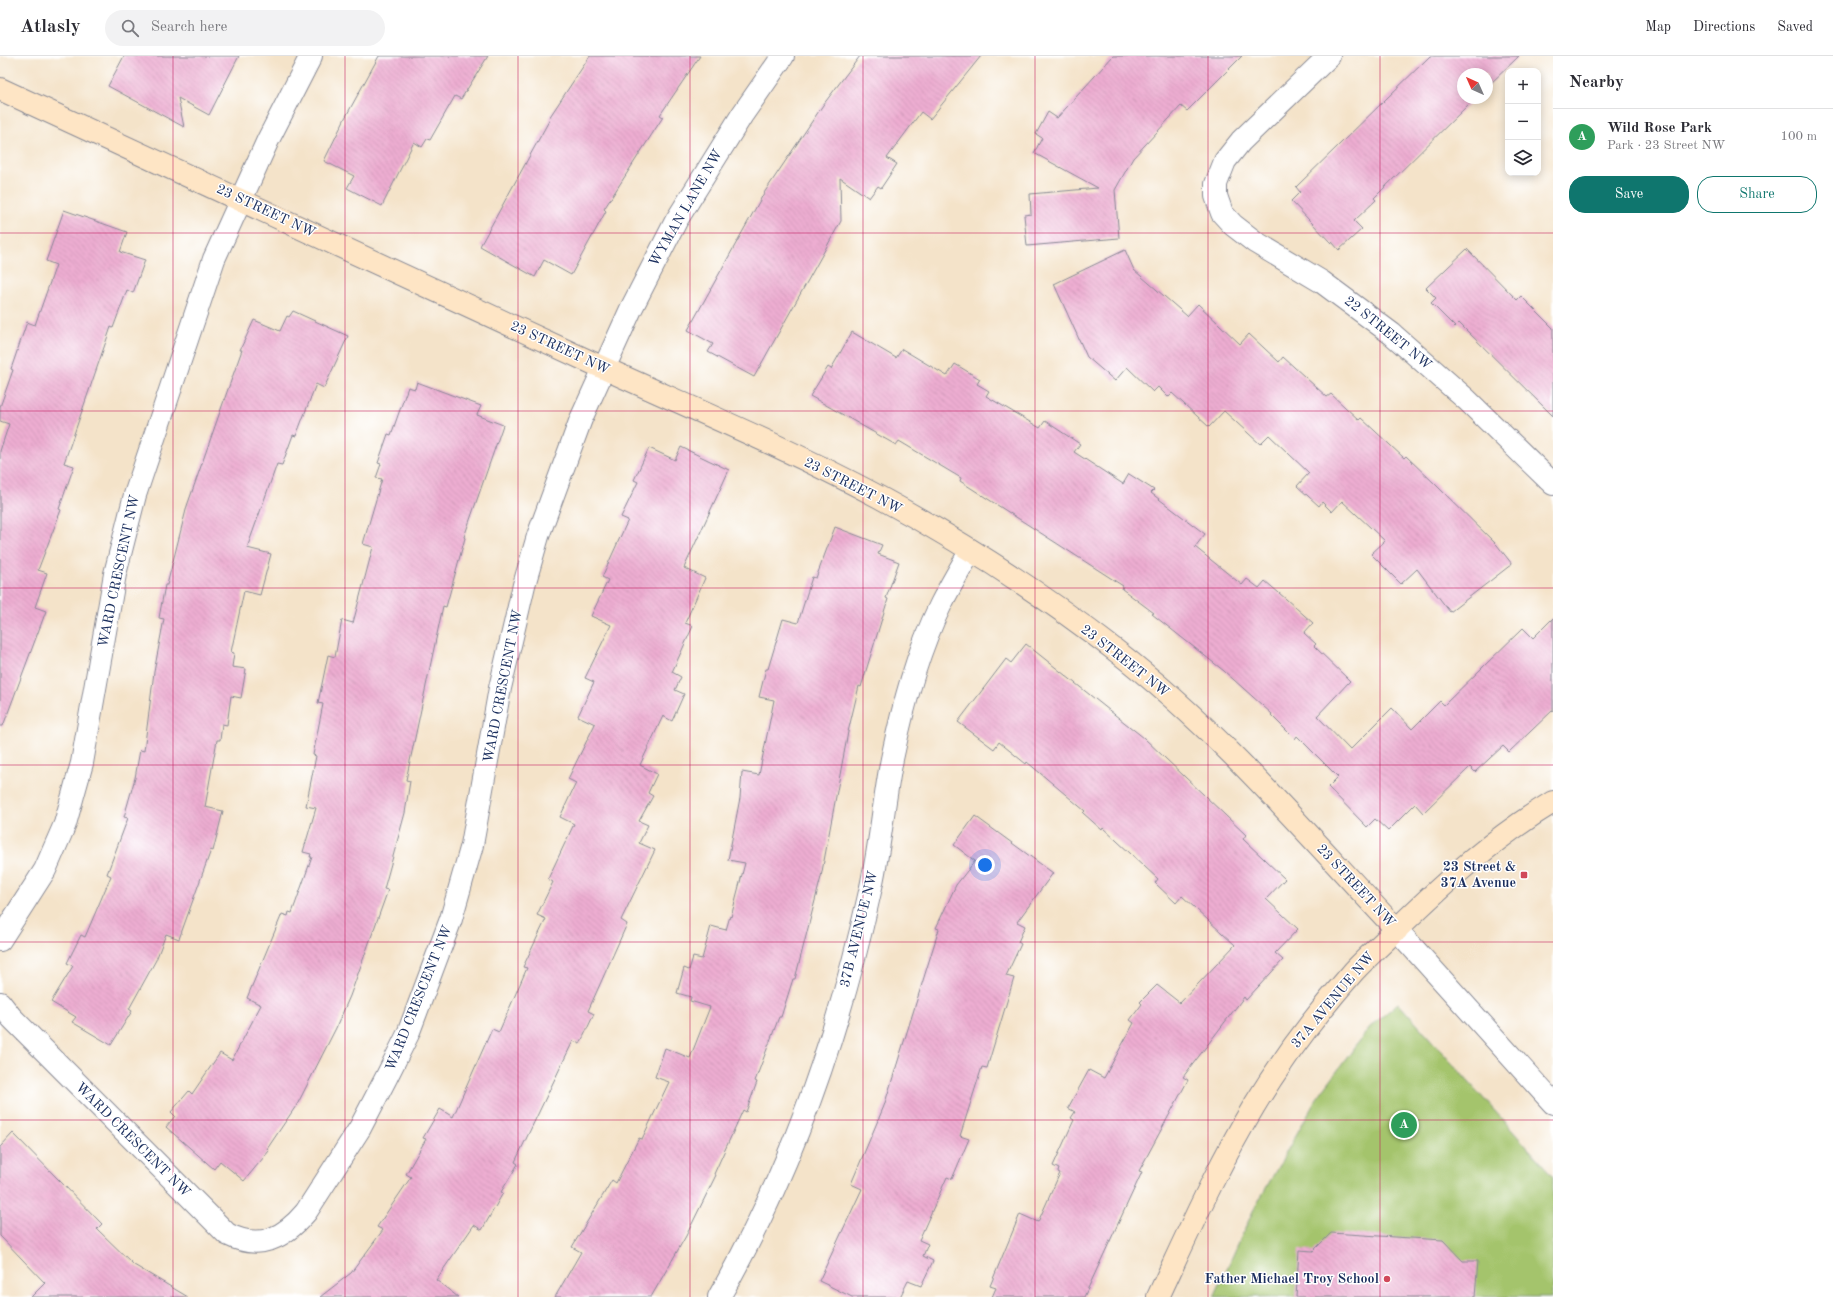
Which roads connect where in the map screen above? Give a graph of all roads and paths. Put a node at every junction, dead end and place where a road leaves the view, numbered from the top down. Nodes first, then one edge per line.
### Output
1 (311, 56) edge
2 (783, 56) edge
3 (1329, 56) edge
4 (0, 89) edge
5 (241, 199) junction
6 (604, 368) junction
7 (1553, 484) edge
8 (970, 552) junction
9 (1553, 802) edge
10 (1397, 930) junction
11 (0, 940) edge
12 (0, 1003) edge
13 (1553, 1103) edge
14 (719, 1297) edge
15 (1158, 1297) edge

1 - 5 street, WARD CRESCENT NW
2 - 6 street, WYMAN LANE NW
3 - 7 street, 22 STREET NW
4 - 5 street, 23 STREET NW
5 - 6 street, 23 STREET NW
5 - 11 street, WARD CRESCENT NW
6 - 8 street, 23 STREET NW
6 - 12 street, WARD CRESCENT NW
8 - 10 street, 23 STREET NW
8 - 14 street, 37B AVENUE NW
9 - 10 street, 37A AVENUE NW
10 - 13 street, 23 STREET NW
10 - 15 street, 37A AVENUE NW

